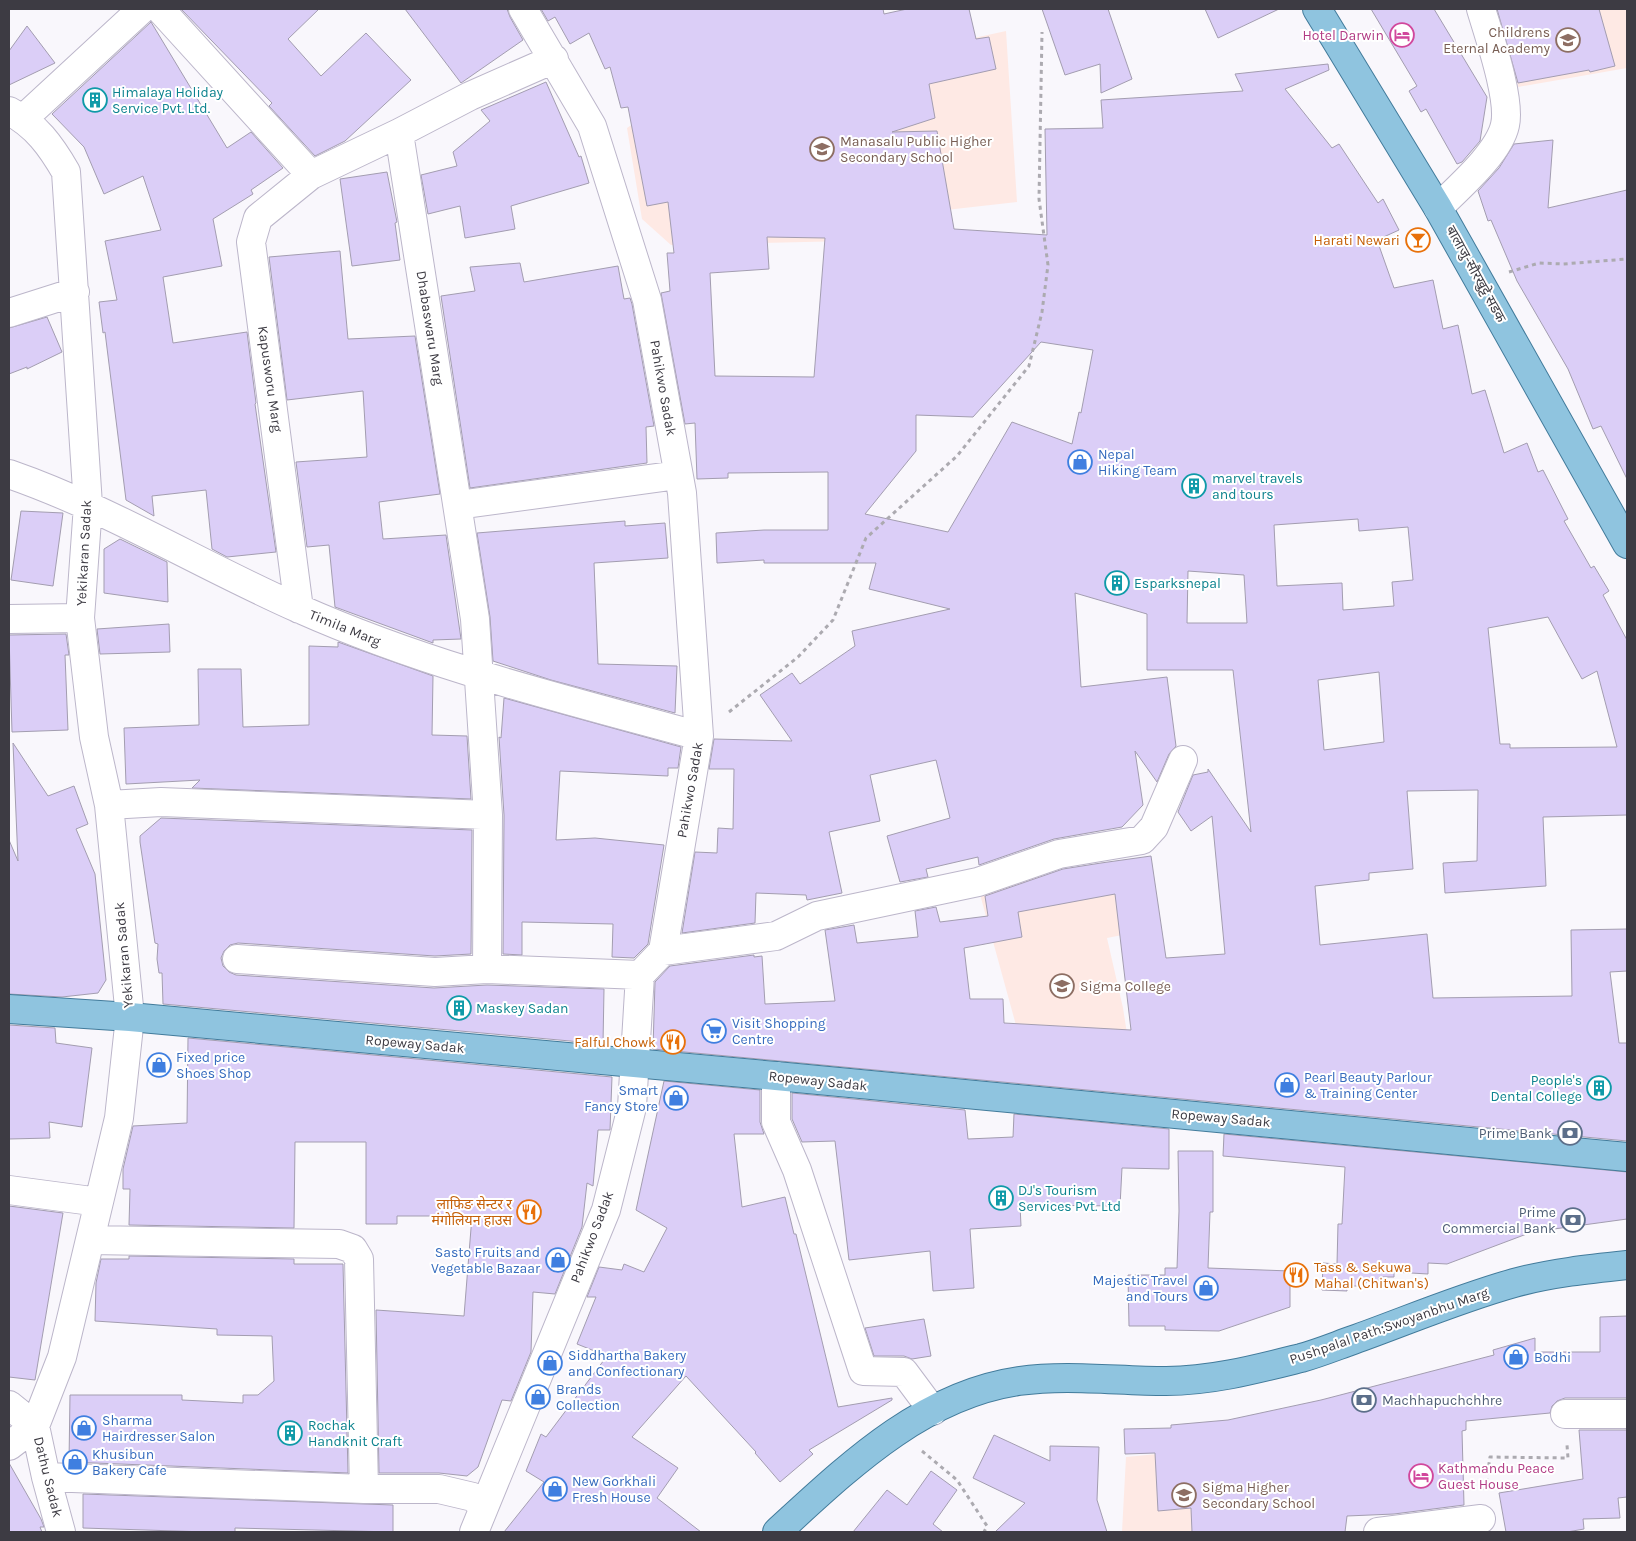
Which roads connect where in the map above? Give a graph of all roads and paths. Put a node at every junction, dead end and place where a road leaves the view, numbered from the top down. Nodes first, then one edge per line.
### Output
1 (142, 9) edge
2 (160, 9) edge
3 (524, 9) edge
4 (1317, 9) edge
5 (1481, 9) edge
6 (1042, 32) dead end
7 (554, 59) junction
8 (16, 115) edge
9 (399, 133) junction
10 (311, 175) junction
11 (1438, 208) junction
12 (1627, 260) edge
13 (1479, 281) junction
14 (75, 292) junction
15 (9, 314) edge
16 (9, 474) edge
17 (678, 475) junction
18 (88, 505) junction
19 (458, 505) junction
20 (1627, 544) edge
21 (299, 609) junction
22 (80, 618) junction
23 (9, 619) edge
24 (480, 677) junction
25 (699, 736) junction
26 (1183, 760) dead end
27 (109, 805) junction
28 (488, 815) junction
29 (663, 950) junction
30 (237, 959) dead end
31 (487, 969) junction
32 (640, 975) junction
33 (9, 1009) edge
34 (130, 1017) junction
35 (637, 1065) junction
36 (776, 1076) junction
37 (1627, 1157) edge
38 (9, 1190) edge
39 (99, 1202) junction
40 (90, 1240) junction
41 (1627, 1265) edge
42 (9, 1405) edge
43 (933, 1411) junction
44 (1565, 1414) joint
45 (1627, 1414) edge
46 (36, 1426) junction
47 (898, 1431) junction
48 (9, 1446) edge
49 (46, 1478) junction
50 (364, 1489) junction
51 (484, 1506) junction
52 (1481, 1519) joint
53 (61, 1532) edge
54 (474, 1532) edge
55 (777, 1532) edge
56 (984, 1532) edge
57 (1378, 1532) edge

1 - 8 street
2 - 10 street
3 - 7 street, Pahikwo Sadak
4 - 11 main road, बालाजु-सौरखुट्टे सडक
5 - 11 street
6 - 25 path
7 - 9 street
7 - 17 street, Pahikwo Sadak
8 - 14 street, Yekikaran Sadak
9 - 10 street
9 - 19 street, Dhabaswaru Marg
10 - 21 street, Kapusworu Marg
11 - 13 main road, बालाजु-सौरखुट्टे सडक
12 - 13 path
13 - 20 main road, बालाजु-सौरखुट्टे सडक
14 - 15 street
14 - 18 street, Yekikaran Sadak
16 - 18 street, Timila Marg
17 - 19 street
17 - 25 street, Pahikwo Sadak
18 - 21 street, Timila Marg
18 - 22 street, Yekikaran Sadak
19 - 24 street, Dhabaswaru Marg
21 - 24 street, Timila Marg
22 - 23 street
22 - 27 street, Yekikaran Sadak
24 - 25 street, Timila Marg
24 - 28 street, Dhabaswaru Marg
25 - 29 street, Pahikwo Sadak
26 - 29 street
27 - 28 street
27 - 34 street, Yekikaran Sadak
28 - 31 street, Dhabaswaru Marg
29 - 32 street
30 - 31 street
31 - 32 street
32 - 35 street, Pahikwo Sadak
33 - 34 main road, Ropeway Sadak
34 - 35 main road, Ropeway Sadak
34 - 39 street, Yekikaran Sadak
35 - 36 main road, Ropeway Sadak
35 - 51 street, Pahikwo Sadak
36 - 37 main road, Ropeway Sadak
36 - 43 street
38 - 39 street
39 - 40 street, Yekikaran Sadak
40 - 46 street, Yekikaran Sadak
40 - 50 street
41 - 43 main road, Pushpalal Path;Swoyanbhu Marg
42 - 46 street, Dathu Sadak
43 - 47 main road, Pushpalal Path;Swoyanbhu Marg
44 - 45 street
44 - 52 path
46 - 48 street
46 - 49 street, Dathu Sadak
47 - 55 main road, Pushpalal Path;Swoyanbhu Marg
47 - 56 path
49 - 50 street
49 - 53 street, Dathu Sadak
50 - 51 street
51 - 54 street, Pahikwo Sadak
52 - 57 street

